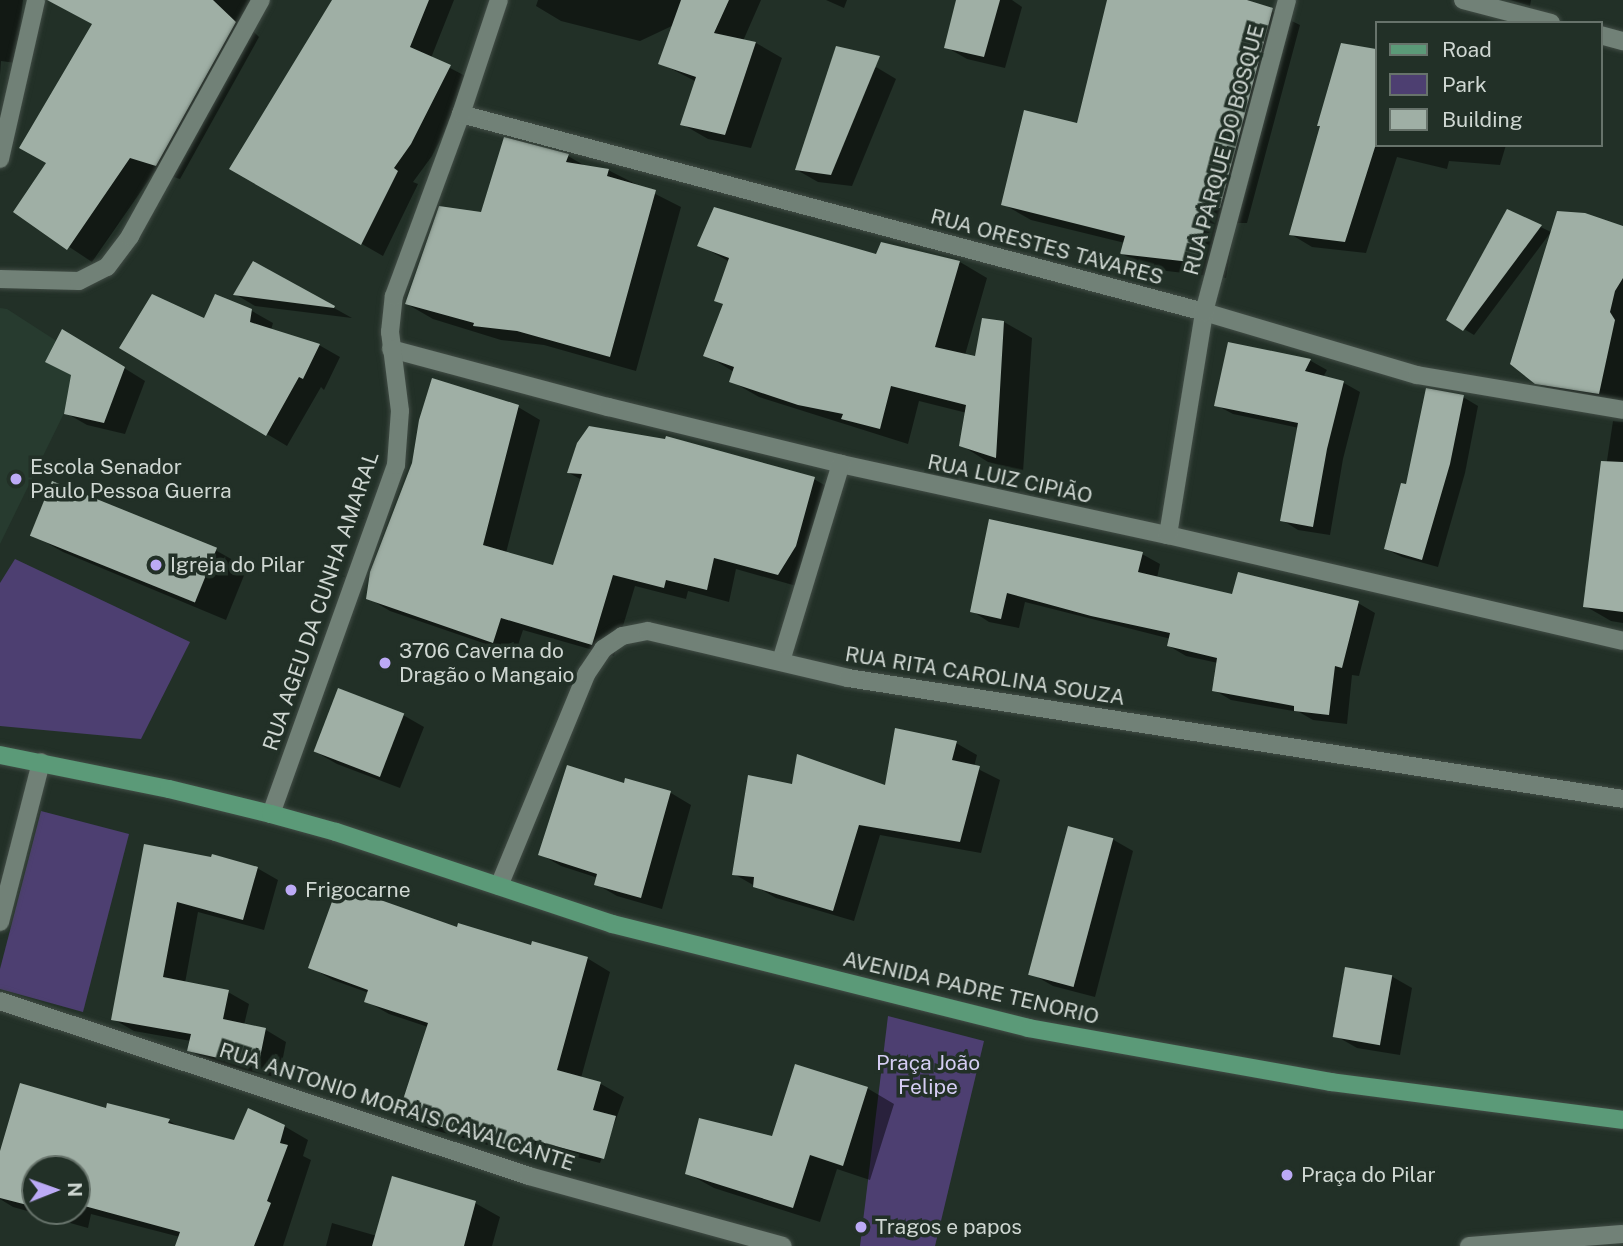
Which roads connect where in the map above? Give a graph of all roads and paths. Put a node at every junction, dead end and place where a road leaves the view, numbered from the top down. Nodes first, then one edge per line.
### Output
1 (36, 0) edge
2 (261, 0) edge
3 (499, 0) edge
4 (1287, 0) edge
5 (1463, 0) edge
6 (1543, 21) edge
7 (1602, 36) edge
8 (1623, 41) edge
9 (461, 114) junction
10 (0, 159) edge
11 (0, 279) edge
12 (1204, 312) junction
13 (391, 349) junction
14 (1623, 410) edge
15 (841, 464) junction
16 (1168, 535) junction
17 (1623, 641) edge
18 (781, 662) junction
19 (0, 755) edge
20 (41, 762) junction
21 (1623, 799) edge
22 (271, 814) junction
23 (499, 886) junction
24 (0, 922) edge
25 (0, 1001) edge
26 (1623, 1119) edge
27 (1623, 1234) edge
28 (783, 1246) edge
29 (1469, 1246) edge

1 - 10 street
2 - 11 street
3 - 9 street, RUA AGEU DA CUNHA AMARAL
4 - 12 street, RUA PARQUE DO BOSQUE
5 - 6 street
7 - 8 street
9 - 12 street, RUA ORESTES TAVARES
9 - 13 street, RUA AGEU DA CUNHA AMARAL
12 - 14 street, RUA ORESTES TAVARES
12 - 16 street, RUA PARQUE DO BOSQUE
13 - 15 street, RUA LUIZ CIPIÃO
13 - 22 street, RUA AGEU DA CUNHA AMARAL
15 - 16 street, RUA LUIZ CIPIÃO
15 - 18 street
16 - 17 street, RUA LUIZ CIPIÃO
18 - 21 street, RUA RITA CAROLINA SOUZA
18 - 23 street, RUA RITA CAROLINA SOUZA
19 - 20 main road, AVENIDA PADRE TENORIO
20 - 22 main road, AVENIDA PADRE TENORIO
20 - 24 street
22 - 23 main road, AVENIDA PADRE TENORIO
23 - 26 main road, AVENIDA PADRE TENORIO
25 - 28 street, RUA ANTONIO MORAIS CAVALCANTE
27 - 29 street

